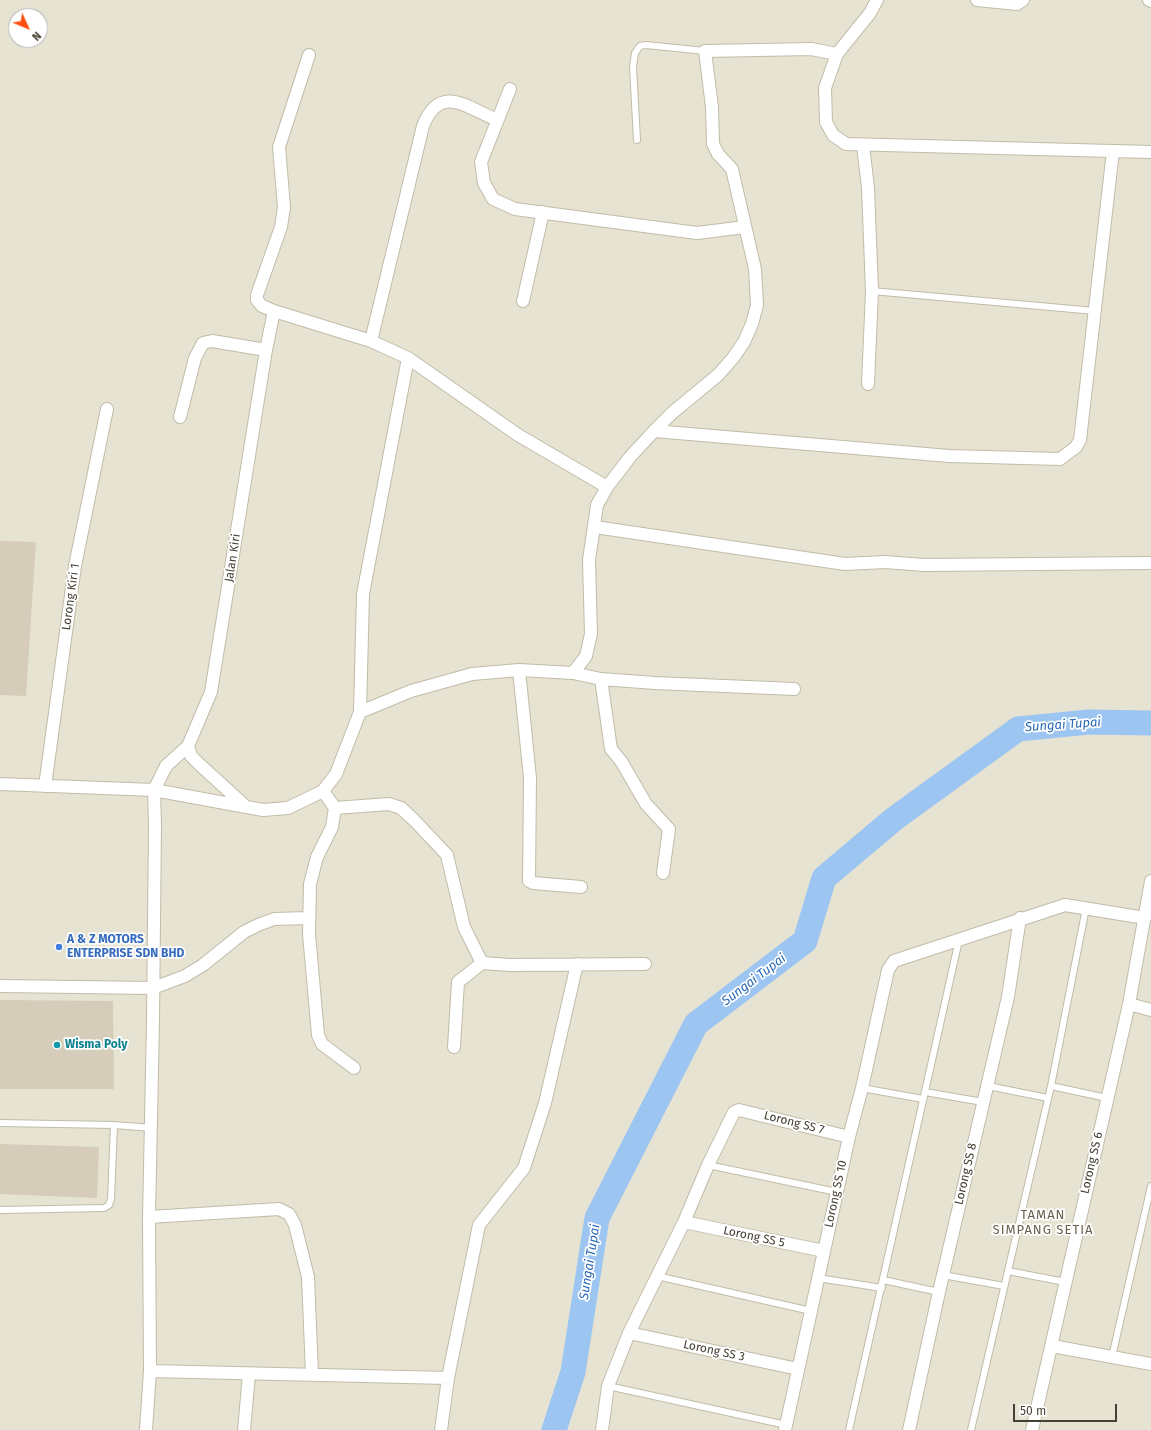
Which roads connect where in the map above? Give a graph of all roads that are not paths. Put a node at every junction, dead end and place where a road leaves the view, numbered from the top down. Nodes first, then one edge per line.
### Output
1 (878, 0) edge
2 (977, 0) edge
3 (1022, 0) edge
4 (705, 51) junction
5 (836, 54) junction
6 (309, 55) dead end
7 (510, 89) dead end
8 (497, 120) junction
9 (637, 140) dead end
10 (863, 145) junction
11 (1113, 150) junction
12 (1151, 152) edge
13 (544, 212) junction
14 (745, 227) junction
15 (872, 291) junction
16 (523, 301) dead end
17 (1095, 310) junction
18 (274, 311) junction
19 (371, 341) junction
20 (266, 350) junction
21 (408, 358) junction
22 (868, 384) dead end
23 (107, 409) dead end
24 (180, 416) dead end
25 (654, 432) junction
26 (607, 486) junction
27 (596, 527) junction
28 (1151, 563) edge
29 (519, 670) junction
30 (574, 673) junction
31 (601, 679) junction
32 (794, 689) dead end
33 (360, 712) junction
34 (188, 746) junction
35 (0, 784) edge
36 (45, 786) junction
37 (154, 790) junction
38 (323, 791) junction
39 (244, 805) junction
40 (335, 808) junction
41 (663, 873) dead end
42 (581, 887) dead end
43 (1151, 887) edge
44 (1086, 908) junction
45 (309, 918) junction
46 (1020, 918) junction
47 (1145, 918) junction
48 (959, 938) junction
49 (482, 963) junction
50 (577, 964) junction
51 (646, 964) dead end
52 (0, 986) edge
53 (153, 988) junction
54 (1129, 1004) junction
55 (1151, 1010) edge
56 (454, 1048) dead end
57 (354, 1068) dead end
58 (988, 1086) junction
59 (1051, 1086) junction
60 (862, 1088) junction
61 (925, 1092) junction
62 (1048, 1098) junction
63 (1107, 1098) junction
64 (923, 1099) junction
65 (983, 1102) junction
66 (0, 1123) edge
67 (114, 1125) junction
68 (152, 1128) junction
69 (849, 1137) junction
70 (708, 1165) junction
71 (1151, 1186) edge
72 (837, 1192) junction
73 (0, 1210) edge
74 (149, 1217) junction
75 (684, 1222) junction
76 (824, 1251) junction
77 (1008, 1271) junction
78 (943, 1274) junction
79 (656, 1276) junction
80 (818, 1278) junction
81 (883, 1280) junction
82 (1065, 1282) junction
83 (1004, 1286) junction
84 (882, 1288) junction
85 (939, 1292) junction
86 (811, 1311) junction
87 (629, 1333) junction
88 (1052, 1346) junction
89 (1112, 1357) junction
90 (1151, 1364) edge
91 (798, 1369) junction
92 (150, 1370) junction
93 (249, 1374) junction
94 (312, 1374) junction
95 (448, 1378) junction
96 (608, 1386) junction
97 (785, 1428) edge
98 (146, 1430) edge
99 (244, 1430) edge
100 (441, 1430) edge
101 (602, 1430) edge
102 (849, 1430) edge
103 (909, 1430) edge
104 (971, 1430) edge
105 (1032, 1430) edge

1 - 5 street
2 - 3 street
4 - 5 street
4 - 9 lane
4 - 14 street
5 - 10 street
6 - 18 street
7 - 8 street
8 - 13 street
8 - 19 street
10 - 11 street
10 - 15 street
11 - 12 street
11 - 17 street
13 - 14 street
13 - 16 street
14 - 25 street
15 - 17 lane
15 - 22 street
17 - 25 street
18 - 19 street
18 - 20 street, Jalan Kiri
19 - 21 street
20 - 24 street
20 - 34 street, Jalan Kiri
21 - 26 street
21 - 33 street
23 - 36 street, Lorong Kiri 1
25 - 26 street
26 - 27 street
27 - 28 street
27 - 30 street
29 - 30 street
29 - 33 street
29 - 42 street
30 - 31 street
31 - 32 street
31 - 41 street
33 - 38 street
34 - 37 street, Jalan Kiri
34 - 39 street
35 - 36 street
36 - 37 street
37 - 39 street
37 - 53 street
38 - 39 street
38 - 40 street
40 - 45 street
40 - 49 street
43 - 47 street, Lorong SS 6
44 - 46 street
44 - 47 street
44 - 59 lane
45 - 53 street
45 - 57 street
46 - 48 street
46 - 58 street, Lorong SS 8
47 - 54 street, Lorong SS 6
48 - 60 street, Lorong SS 10
48 - 61 lane
49 - 50 street
49 - 56 street
50 - 51 street
50 - 95 street
52 - 53 street
53 - 68 street
54 - 55 street
54 - 63 street, Lorong SS 6
58 - 62 lane
58 - 65 street, Lorong SS 8
59 - 62 lane
59 - 63 lane
60 - 64 lane
60 - 69 street, Lorong SS 10
61 - 64 lane
61 - 65 lane
62 - 77 lane
63 - 82 street, Lorong SS 6
64 - 81 lane
65 - 78 street, Lorong SS 8
66 - 67 lane
67 - 68 lane
67 - 73 lane
68 - 74 street
69 - 70 street, Lorong SS 7
69 - 72 street, Lorong SS 10
70 - 72 lane
70 - 75 street
71 - 89 lane
72 - 76 street, Lorong SS 10
74 - 92 street
74 - 94 street
75 - 76 street, Lorong SS 5
75 - 79 street
76 - 80 street, Lorong SS 10
77 - 82 lane
77 - 83 lane
78 - 83 lane
78 - 85 street, Lorong SS 8
79 - 86 lane
79 - 87 street
80 - 84 lane
80 - 86 street, Lorong SS 10
81 - 84 lane
81 - 85 lane
82 - 88 street, Lorong SS 6
83 - 104 lane
84 - 102 lane
85 - 103 street, Lorong SS 8
86 - 91 street, Lorong SS 10
87 - 91 street, Lorong SS 3
87 - 96 street
88 - 89 street
88 - 105 street, Lorong SS 6
89 - 90 street
91 - 97 street, Lorong SS 10
92 - 93 street
92 - 98 street
93 - 94 street
93 - 99 street
94 - 95 street
95 - 100 street
96 - 97 lane
96 - 101 street

